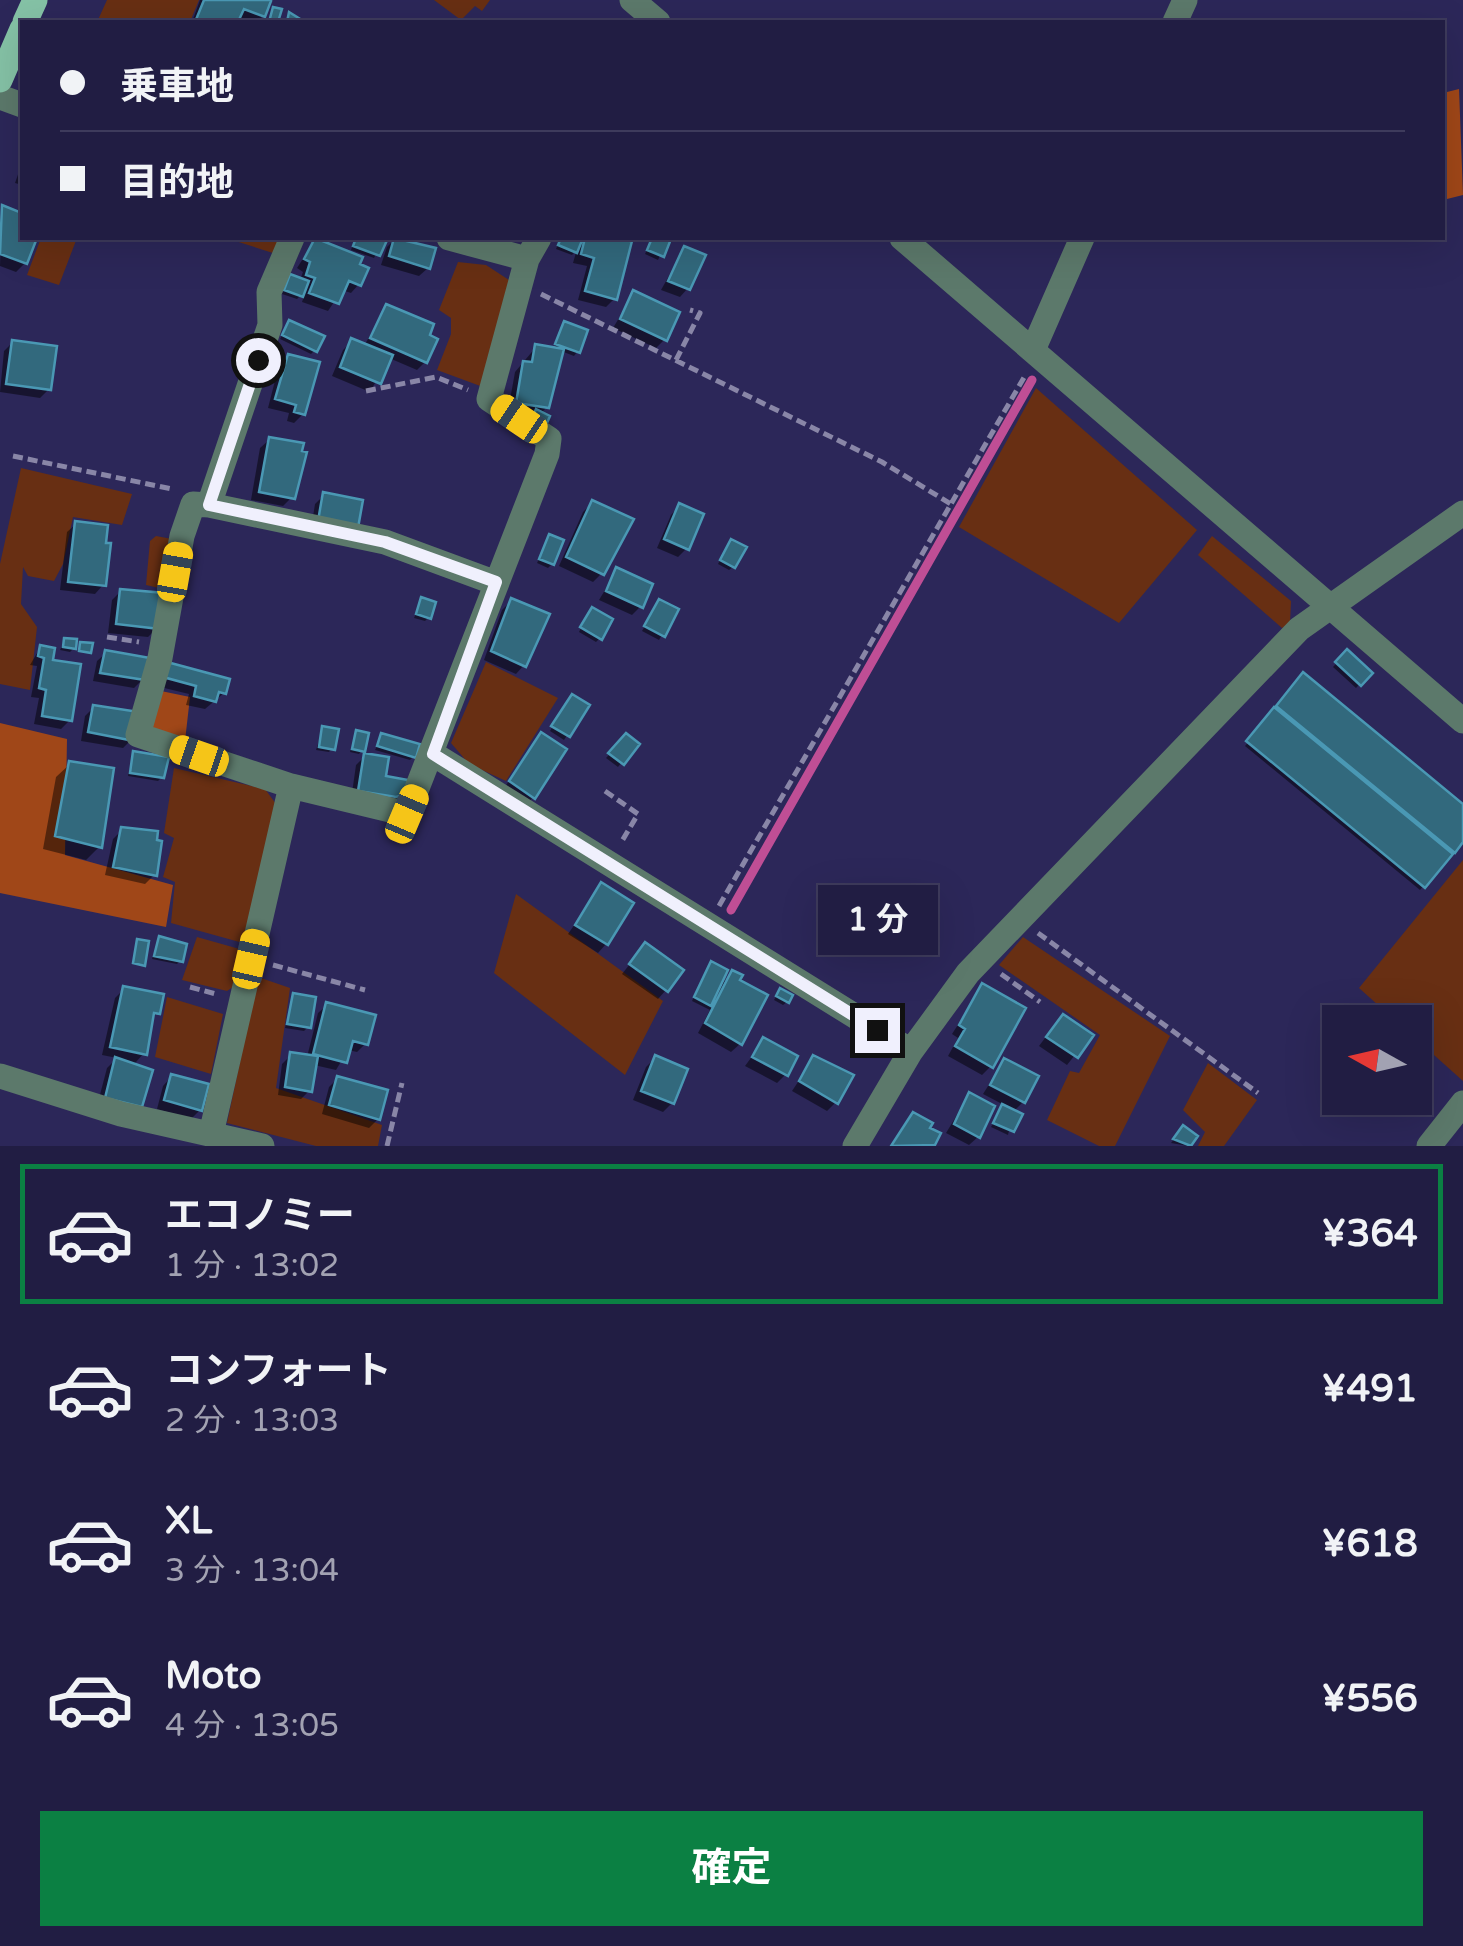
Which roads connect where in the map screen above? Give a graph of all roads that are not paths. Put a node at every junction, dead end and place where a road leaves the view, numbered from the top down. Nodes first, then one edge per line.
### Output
1 (633, 6) edge
2 (655, 20) edge
3 (20, 35) edge
4 (0, 80) edge
5 (291, 240) edge
6 (456, 240) edge
7 (904, 240) edge
8 (1081, 240) edge
9 (528, 260) edge
10 (1035, 352) junction
11 (210, 501) junction
12 (1463, 513) edge
13 (496, 582) junction
14 (1329, 606) junction
15 (1463, 721) edge
16 (433, 754) junction
17 (291, 786) junction
18 (911, 1051) junction
19 (0, 1076) edge
20 (1463, 1103) edge
21 (211, 1134) junction
22 (262, 1146) edge
23 (855, 1146) edge
24 (1429, 1146) edge

1 - 2 street
3 - 4 main road
5 - 11 street
6 - 9 street
7 - 10 street
8 - 10 street
9 - 13 street
10 - 14 street
11 - 13 street
11 - 17 street
12 - 14 street
13 - 16 street
14 - 15 street
14 - 18 street
16 - 17 street
16 - 18 street
17 - 21 street
18 - 23 street
19 - 21 street
20 - 24 street
21 - 22 street

